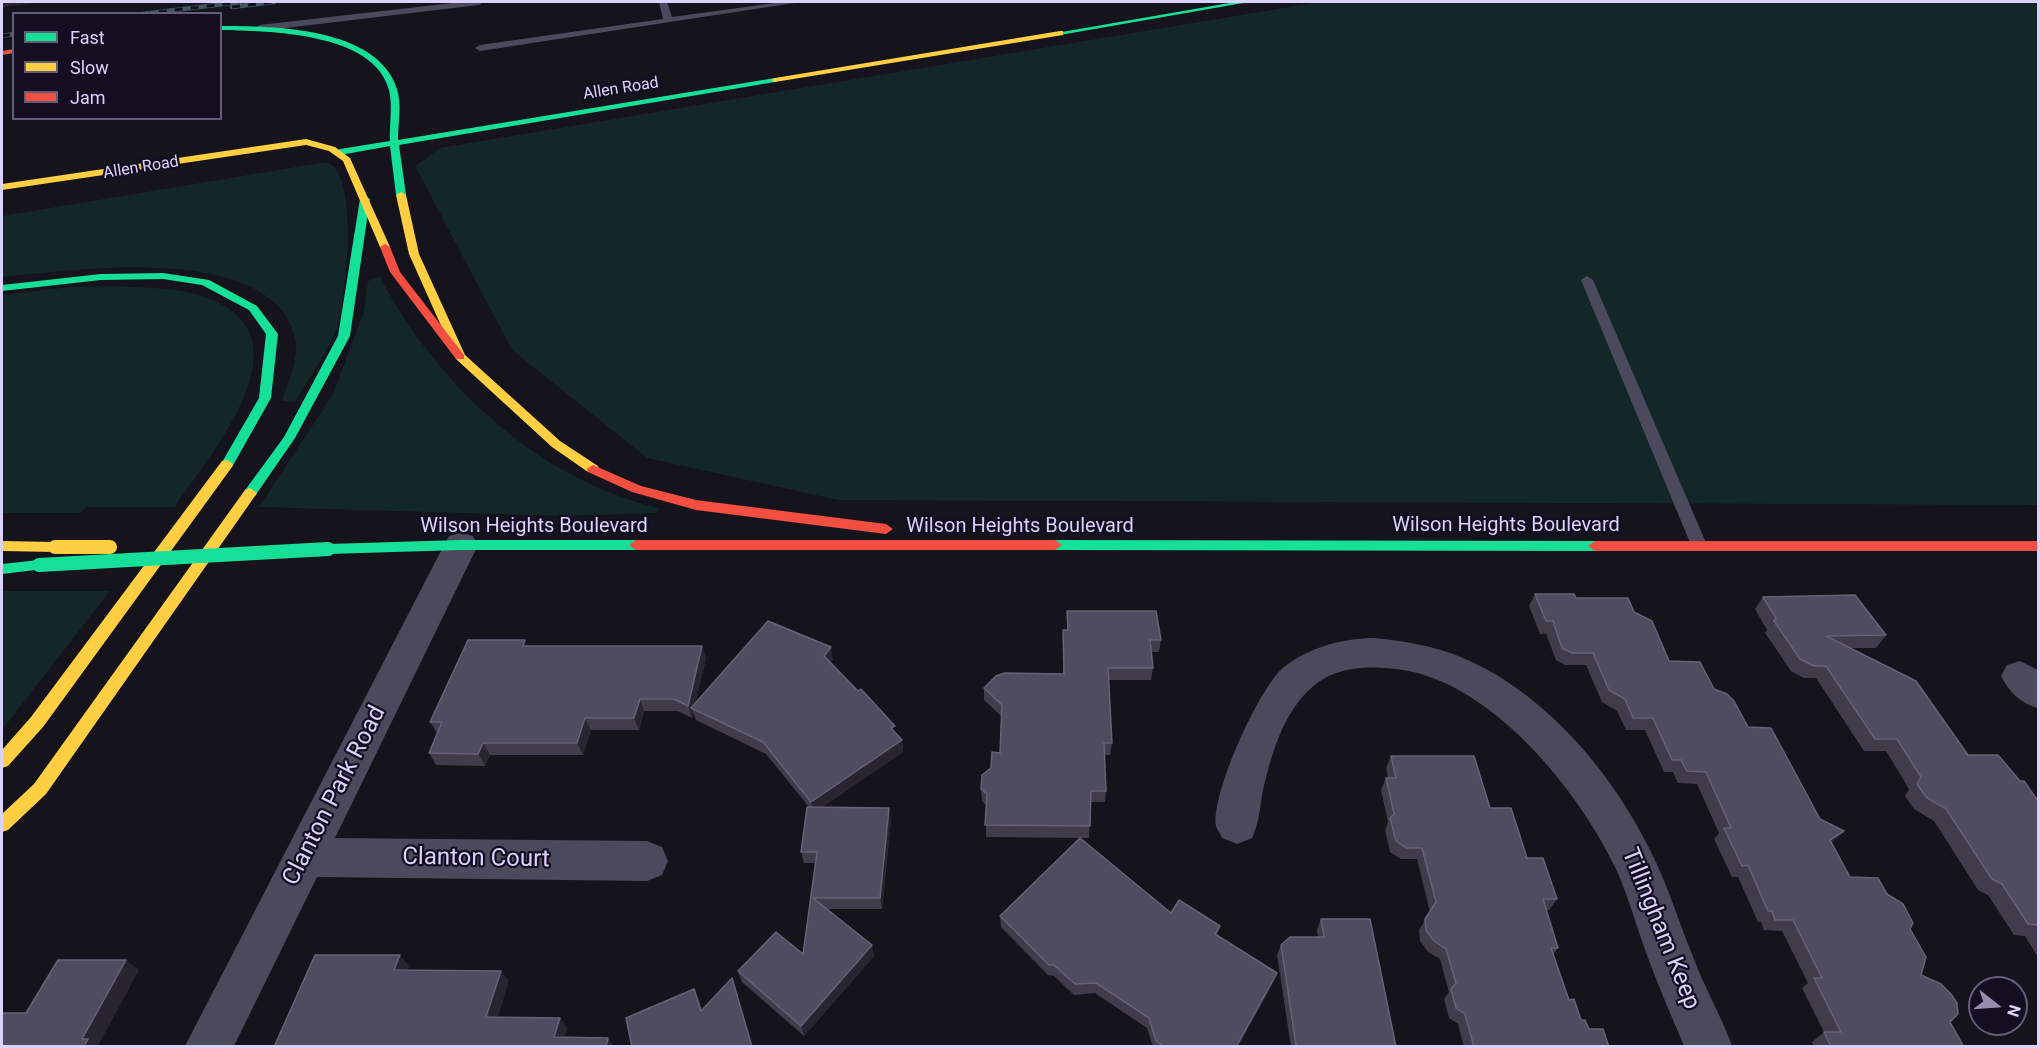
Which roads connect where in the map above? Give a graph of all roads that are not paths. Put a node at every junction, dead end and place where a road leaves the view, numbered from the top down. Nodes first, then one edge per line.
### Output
1 (479, 2) edge
2 (663, 2) edge
3 (721, 2) edge
4 (797, 2) edge
5 (1172, 2) edge
6 (1245, 2) edge
7 (725, 12) junction
8 (668, 20) junction
9 (222, 28) edge
10 (260, 28) junction
11 (480, 48) dead end
12 (748, 70) dead end
13 (384, 71) junction
14 (377, 89) dead end
15 (340, 136) dead end
16 (306, 142) junction
17 (394, 143) junction
18 (340, 152) junction
19 (309, 157) dead end
20 (2, 187) edge
21 (365, 199) junction
22 (1587, 280) dead end
23 (2, 288) edge
24 (460, 357) junction
25 (461, 545) junction
26 (1699, 545) junction
27 (2, 546) edge
28 (2038, 546) edge
29 (1025, 547) junction
30 (328, 549) junction
31 (2, 568) edge
32 (2, 761) edge
33 (2, 825) edge
34 (1237, 825) dead end
35 (304, 857) junction
36 (647, 861) dead end
37 (208, 1047) edge
38 (1708, 1047) edge

1 - 10 lane
2 - 8 lane
3 - 7 lane
4 - 7 lane
5 - 12 main road
6 - 17 main road, Allen Road
7 - 8 lane
8 - 11 lane
9 - 10 main road
10 - 13 main road
13 - 14 main road
13 - 17 main road
15 - 16 main road, Allen Road
16 - 18 main road
16 - 20 main road, Allen Road
17 - 18 main road, Allen Road
17 - 24 main road
18 - 19 main road, Allen Road
18 - 21 main road
21 - 24 main road
21 - 33 main road
22 - 26 lane
23 - 32 main road
24 - 29 main road
25 - 29 main road, Wilson Heights Boulevard
25 - 30 main road, Wilson Heights Boulevard
25 - 35 street, Clanton Park Road
26 - 28 main road, Wilson Heights Boulevard
26 - 29 main road, Wilson Heights Boulevard
27 - 30 main road, Wilson Heights Boulevard, bridge
30 - 31 main road, bridge
34 - 38 street, Tillingham Keep
35 - 36 street, Clanton Court
35 - 37 street, Clanton Park Road

